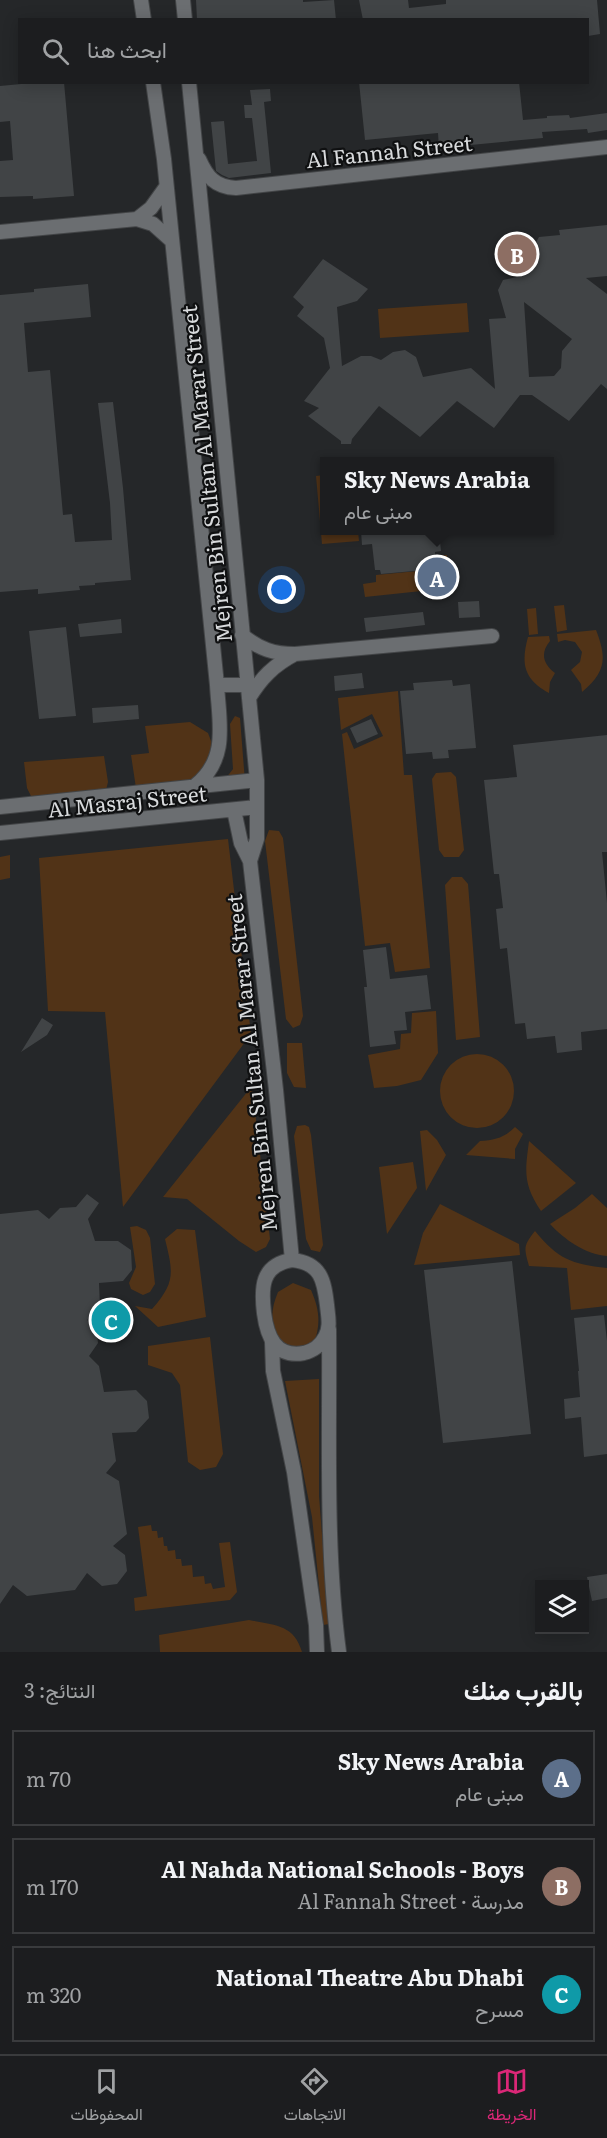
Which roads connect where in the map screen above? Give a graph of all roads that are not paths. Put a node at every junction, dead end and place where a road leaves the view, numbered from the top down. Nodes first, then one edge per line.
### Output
1 (141, 0) edge
2 (183, 0) edge
3 (144, 18) edge
4 (185, 18) edge
5 (153, 84) edge
6 (189, 84) edge
7 (607, 147) edge
8 (195, 151) junction
9 (166, 187) junction
10 (137, 219) junction
11 (0, 232) edge
12 (172, 240) junction
13 (243, 635) junction
14 (492, 636) dead end
15 (295, 654) junction
16 (217, 685) junction
17 (248, 691) junction
18 (256, 780) junction
19 (196, 785) junction
20 (93, 797) junction
21 (0, 807) edge
22 (257, 807) junction
23 (234, 810) junction
24 (94, 824) junction
25 (0, 833) edge
26 (250, 861) junction
27 (292, 1260) junction
28 (329, 1329) junction
29 (272, 1342) junction
30 (317, 1652) edge
31 (339, 1652) edge

1 - 3 street
2 - 4 street
5 - 9 street, Mejren Bin Sultan Al Marar Street
6 - 8 street, Mejren Bin Sultan Al Marar Street
7 - 8 street, Al Fannah Street
8 - 13 street, Mejren Bin Sultan Al Marar Street
9 - 10 street
9 - 12 street, Mejren Bin Sultan Al Marar Street
10 - 11 street
10 - 12 street
12 - 16 street, Mejren Bin Sultan Al Marar Street
13 - 15 street
13 - 17 street, Mejren Bin Sultan Al Marar Street
14 - 15 street
15 - 17 street
16 - 17 street
16 - 19 street, Mejren Bin Sultan Al Marar Street
17 - 18 street, Mejren Bin Sultan Al Marar Street
18 - 19 street, Al Masraj Street
18 - 22 street, Mejren Bin Sultan Al Marar Street
19 - 20 street, Al Masraj Street
20 - 21 street, Al Masraj Street
20 - 24 street
22 - 23 street, Al Masraj Street
22 - 26 street, Mejren Bin Sultan Al Marar Street
23 - 24 street, Al Masraj Street
23 - 26 street, Mejren Bin Sultan Al Marar Street
24 - 25 street, Al Masraj Street
26 - 27 street, Mejren Bin Sultan Al Marar Street
27 - 28 street
27 - 29 street
28 - 29 street
28 - 31 street
29 - 30 street

